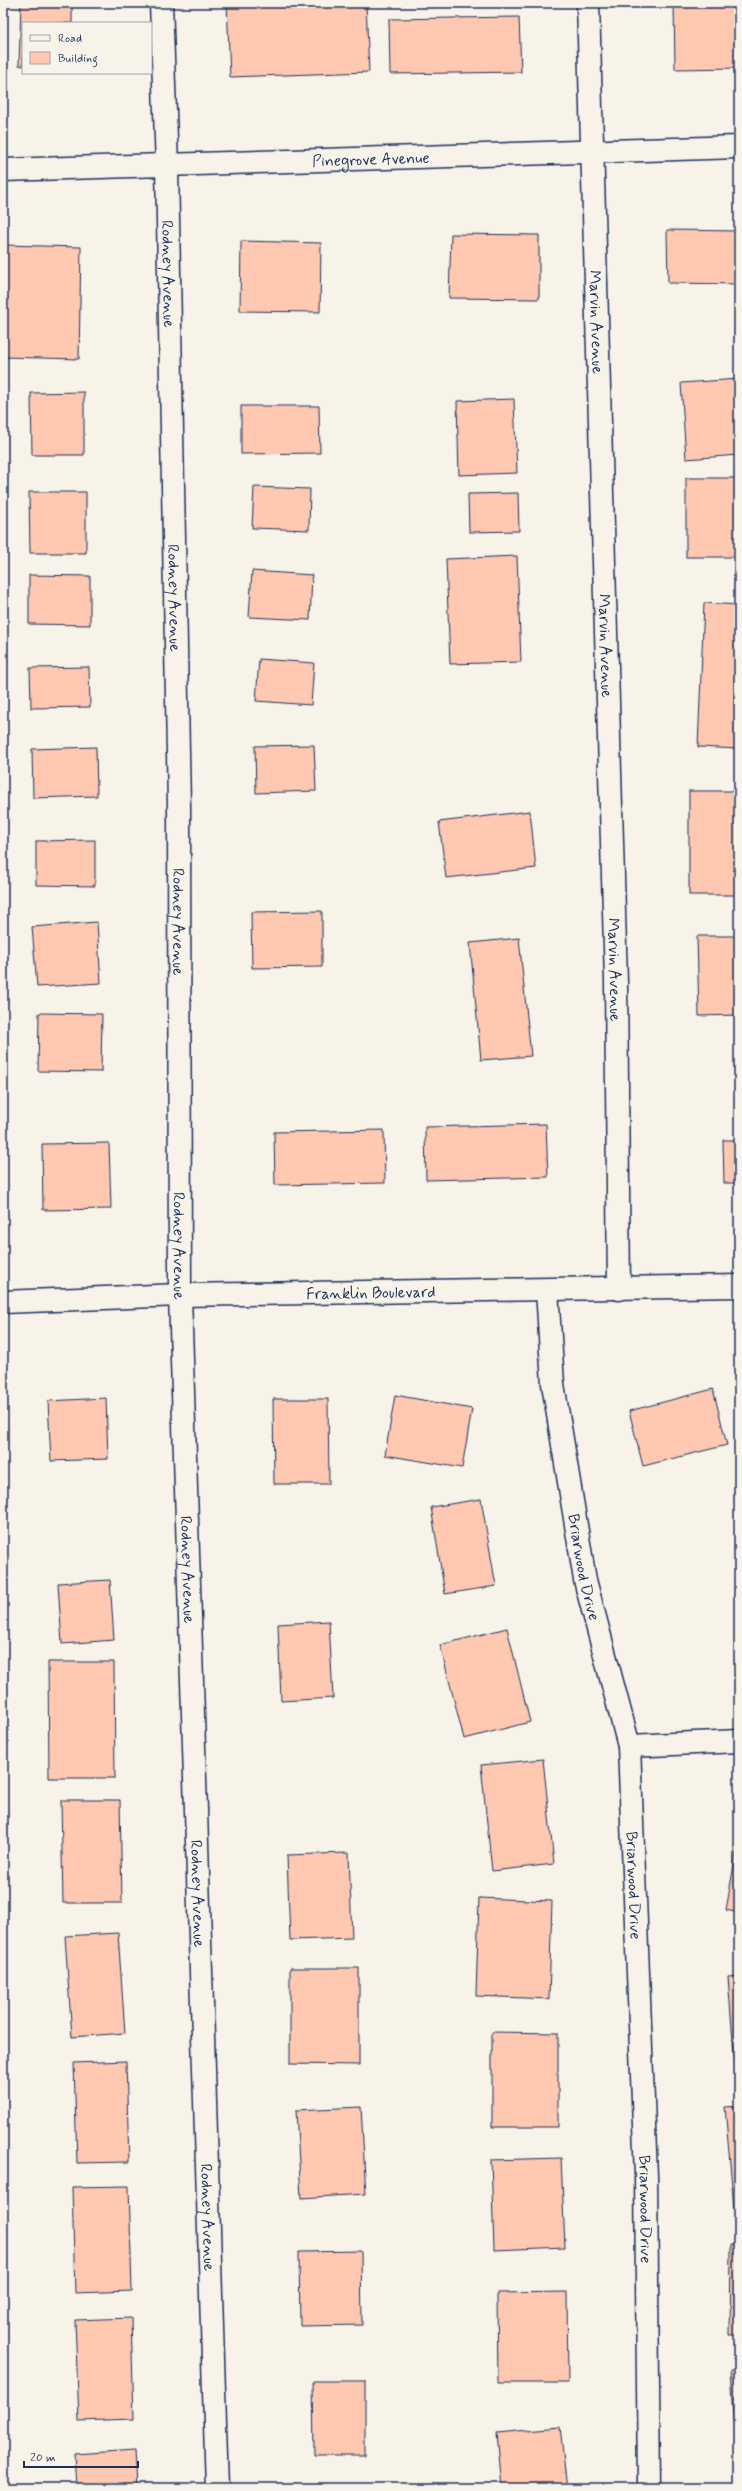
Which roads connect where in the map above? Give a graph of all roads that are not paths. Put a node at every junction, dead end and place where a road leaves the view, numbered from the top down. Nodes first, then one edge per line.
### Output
1 (161, 3) edge
2 (588, 3) edge
3 (739, 147) edge
4 (593, 153) junction
5 (167, 166) junction
6 (3, 170) edge
7 (739, 1286) edge
8 (619, 1289) junction
9 (546, 1290) junction
10 (180, 1295) junction
11 (3, 1302) edge
12 (739, 1742) edge
13 (629, 1746) junction
14 (217, 2488) edge
15 (649, 2488) edge

1 - 5 street, Rodney Avenue
2 - 4 street, Marvin Avenue
3 - 4 street, Pinegrove Avenue
4 - 5 street, Pinegrove Avenue
4 - 8 street, Marvin Avenue
5 - 6 street, Pinegrove Avenue
5 - 10 street, Rodney Avenue
7 - 8 street, Franklin Boulevard
8 - 9 street, Franklin Boulevard
9 - 10 street, Franklin Boulevard
9 - 13 street, Briarwood Drive
10 - 11 street, Franklin Boulevard
10 - 14 street, Rodney Avenue
12 - 13 street
13 - 15 street, Briarwood Drive

